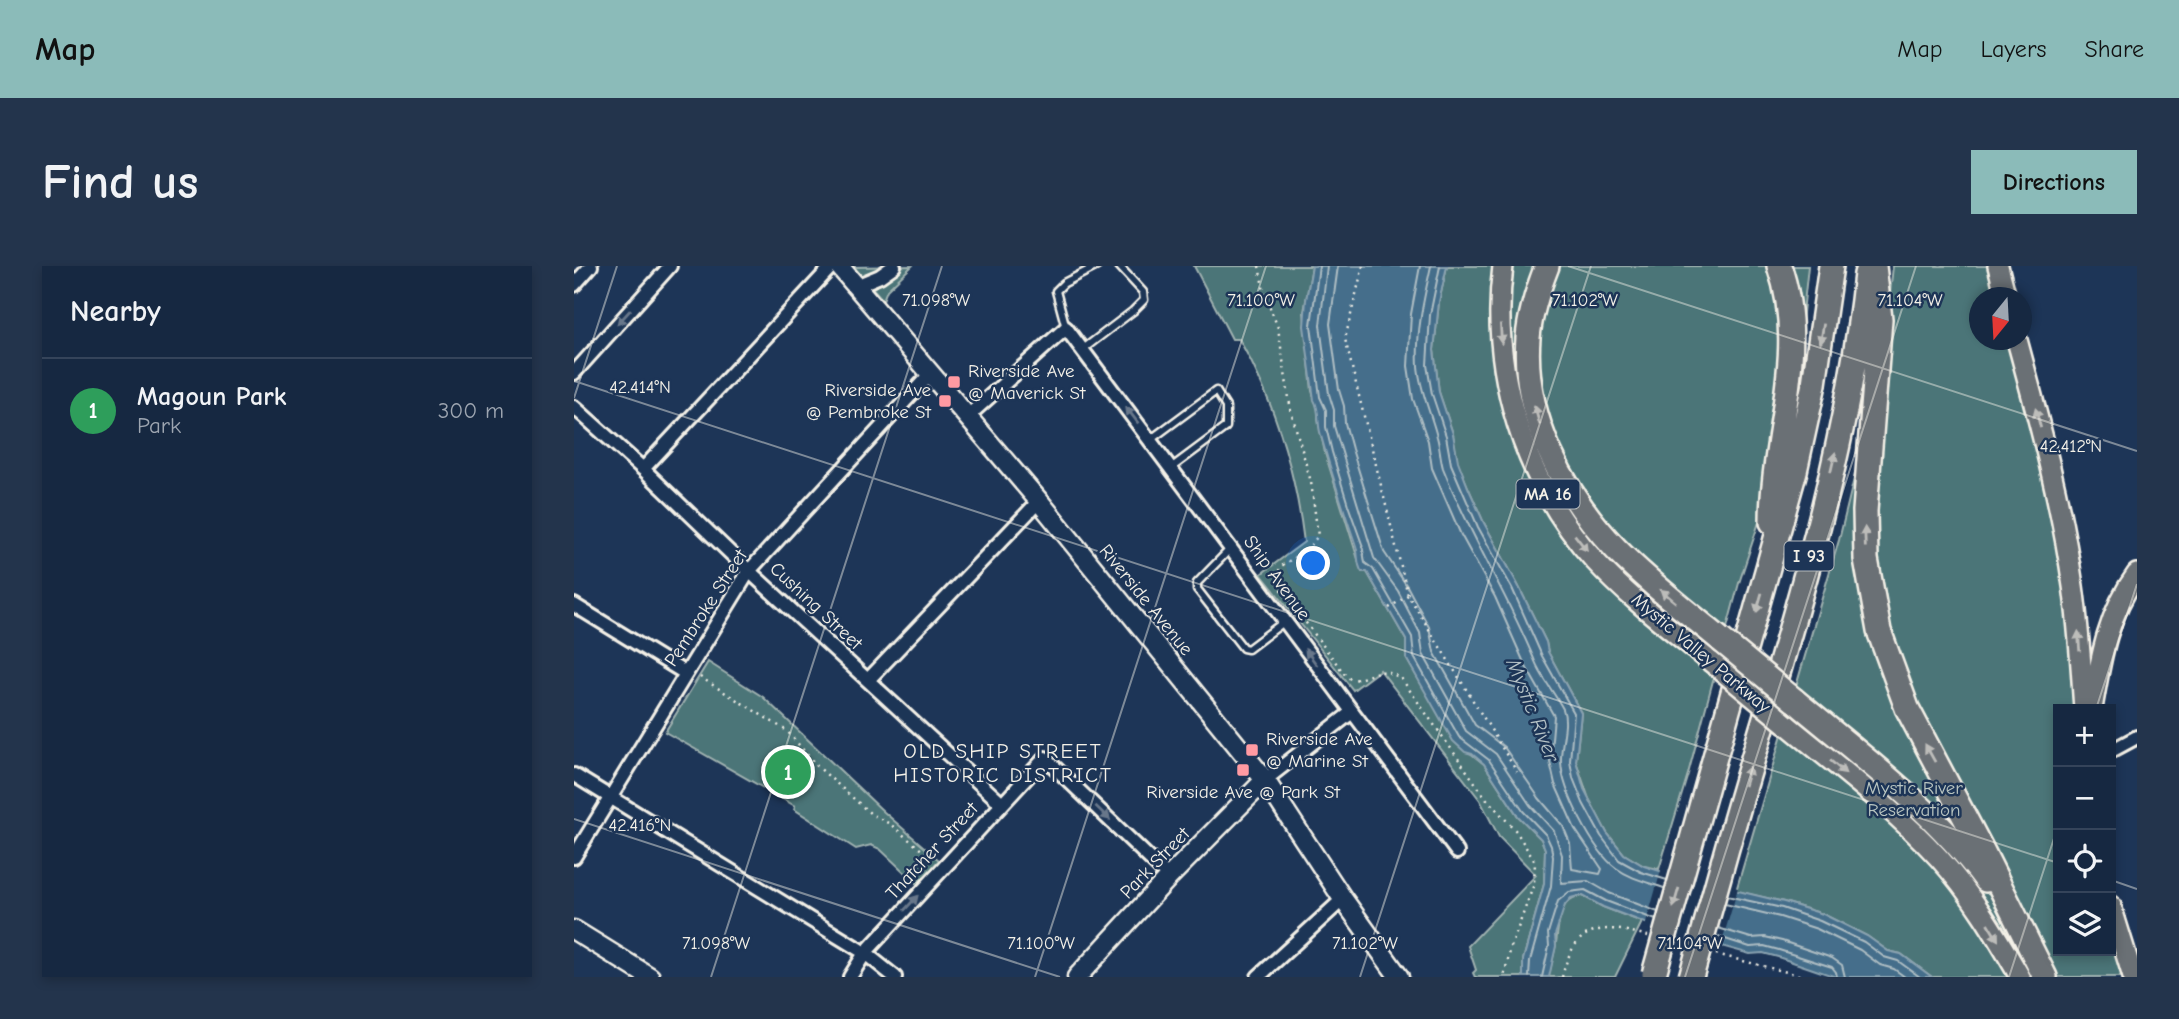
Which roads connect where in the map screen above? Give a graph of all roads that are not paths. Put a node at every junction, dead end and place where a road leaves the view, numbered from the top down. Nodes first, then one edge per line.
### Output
1 (591, 266) edge
2 (670, 266) edge
3 (832, 266) edge
4 (839, 266) edge
5 (894, 266) edge
6 (1097, 266) edge
7 (1119, 266) edge
8 (1503, 266) edge
9 (1547, 266) edge
10 (1779, 266) edge
11 (1831, 266) edge
12 (1867, 266) edge
13 (1874, 266) edge
14 (1998, 266) edge
15 (574, 285) edge
16 (856, 286) junction
17 (2003, 287) edge
18 (1066, 328) junction
19 (1082, 350) junction
20 (2020, 350) edge
21 (574, 373) edge
22 (931, 373) junction
23 (574, 407) edge
24 (968, 416) junction
25 (1150, 440) junction
26 (1171, 468) junction
27 (643, 469) junction
28 (1039, 501) junction
29 (1231, 548) junction
30 (1773, 553) junction
31 (749, 571) junction
32 (2137, 574) edge
33 (574, 605) edge
34 (1285, 621) junction
35 (685, 673) junction
36 (868, 680) junction
37 (2084, 704) edge
38 (2093, 704) edge
39 (1352, 712) junction
40 (2137, 737) edge
41 (2116, 748) edge
42 (574, 775) edge
43 (1265, 780) junction
44 (610, 797) junction
45 (1002, 804) junction
46 (1457, 852) dead end
47 (574, 857) edge
48 (1169, 877) junction
49 (1343, 899) junction
50 (2116, 921) edge
51 (574, 930) edge
52 (2028, 944) junction
53 (865, 953) junction
54 (1654, 975) edge
55 (650, 977) edge
56 (850, 977) edge
57 (895, 977) edge
58 (1077, 977) edge
59 (1258, 977) edge
60 (1399, 977) edge
61 (1690, 977) edge
62 (2020, 977) edge
63 (2045, 977) edge
64 (2133, 977) edge

1 - 15 street
2 -> 21 street
3 - 27 street
4 - 16 main road, Riverside Avenue
5 - 16 street
6 - 18 lane
7 - 19 lane
8 -> 62 main road, Mystic Valley Parkway / MA 16, bridge
52 -> 9 highway, bridge
10 - 30 highway
11 -> 30 highway, I 93
61 -> 12 highway, I 93, bridge
52 -> 13 highway
14 - 17 main road
16 - 22 main road, Riverside Avenue
18 - 19 street, Ship Avenue
18 - 24 street
25 -> 19 street, Ship Avenue
37 -> 20 main road
22 - 24 main road, Riverside Avenue
22 - 31 street, Pembroke Street
23 - 27 street, Cushing Street
24 - 28 main road, Riverside Avenue
25 - 26 street, Ship Avenue
25 - 26 lane
26 - 29 street, Ship Avenue
27 - 31 street, Cushing Street
28 - 36 street
28 - 43 main road, Riverside Avenue
29 - 34 street, Ship Avenue
29 - 34 lane
30 -> 54 highway, I 93, bridge
31 - 35 street, Pembroke Street
31 - 36 street, Cushing Street
32 - 38 main road
33 - 35 street
39 -> 34 street, Ship Avenue
35 - 44 street, Pembroke Street
36 - 45 street, Cushing Street
39 - 43 street
39 - 46 street, Ship Avenue
40 - 41 street
42 - 44 street
43 - 48 main road, Park Street
43 - 49 main road, Riverside Avenue
44 - 47 street, Pembroke Street
44 - 53 street
45 -> 48 street, Thatcher Street
53 -> 45 street, Thatcher Street
48 - 58 main road, Park Street
49 - 59 street
49 - 60 main road, Riverside Avenue
50 - 64 main road
51 - 55 main road
52 - 63 highway
53 - 56 street, Thatcher Street
53 - 57 street

